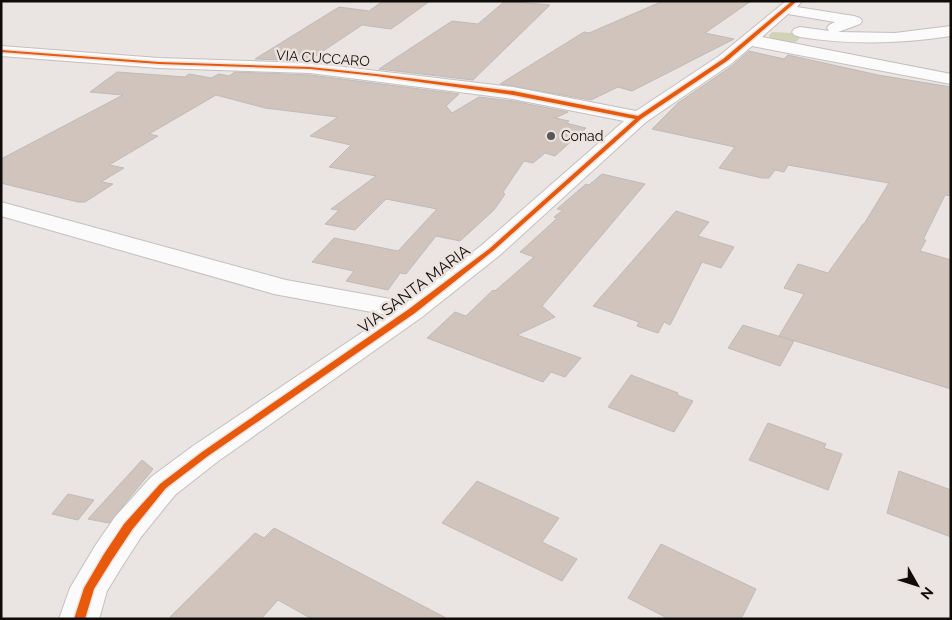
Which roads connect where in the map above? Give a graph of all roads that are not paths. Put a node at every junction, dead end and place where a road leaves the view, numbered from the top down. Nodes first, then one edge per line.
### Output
1 (774, 19) edge
2 (943, 32) edge
3 (822, 36) junction
4 (951, 41) edge
5 (1, 50) edge
6 (948, 71) edge
7 (639, 118) junction
8 (1, 209) edge
9 (412, 311) junction
10 (78, 619) edge

1 - 3 street
1 - 3 street
1 - 6 street
1 - 7 street, VIA SANTA MARIA
2 - 3 street
2 - 4 street
3 - 6 street
5 - 7 street, VIA CUCCARO
7 - 9 street, VIA SANTA MARIA
8 - 9 street
9 - 10 street, VIA SANTA MARIA

